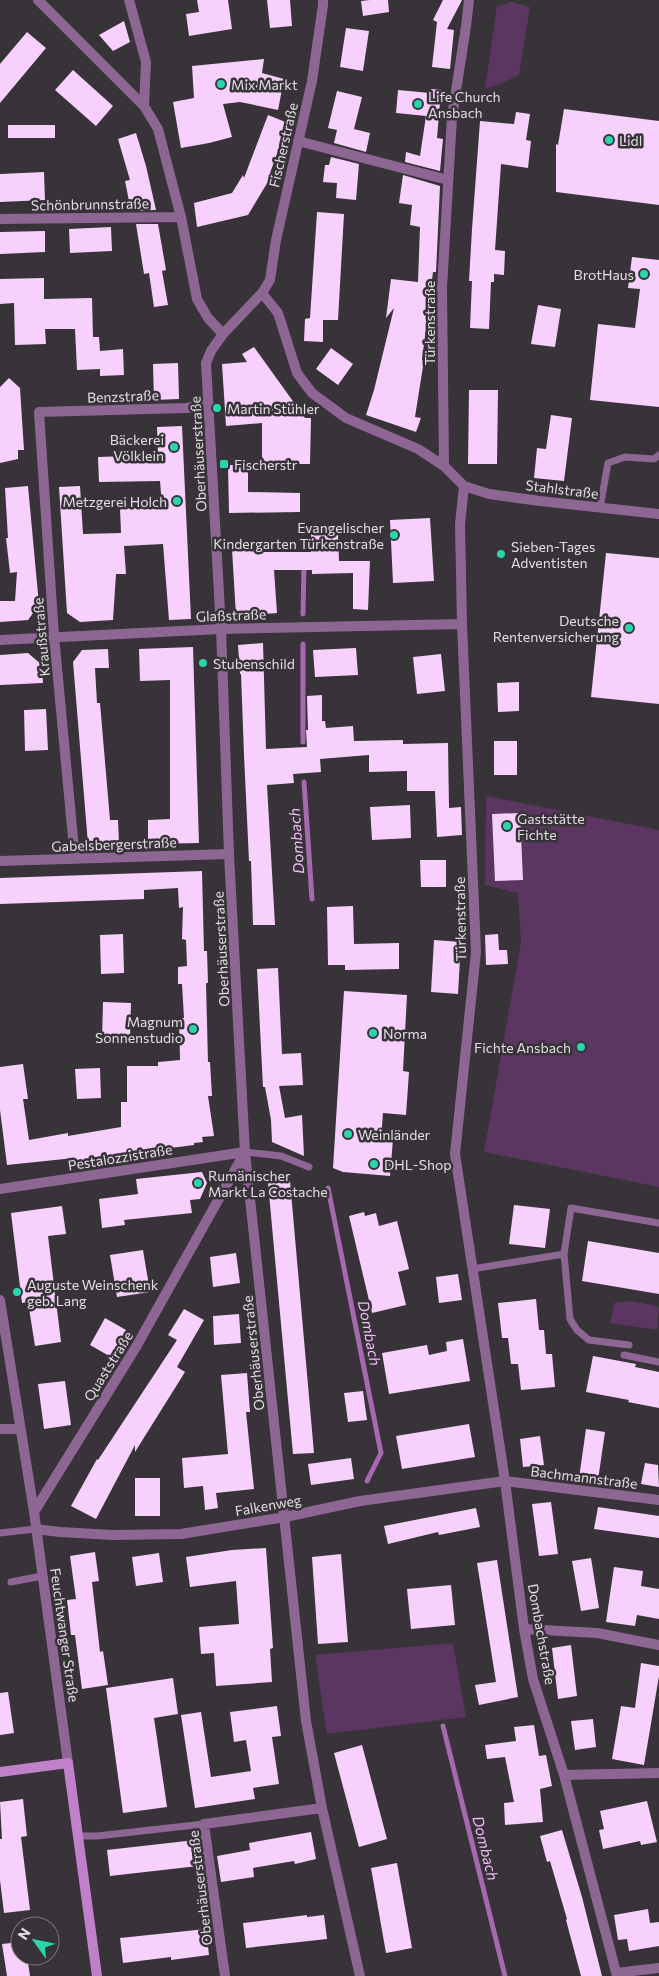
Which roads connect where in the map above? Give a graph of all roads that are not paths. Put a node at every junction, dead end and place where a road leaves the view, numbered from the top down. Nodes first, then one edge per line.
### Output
1 (38, 0) edge
2 (129, 0) edge
3 (323, 0) edge
4 (468, 0) edge
5 (144, 106) junction
6 (298, 141) junction
7 (448, 180) junction
8 (181, 217) junction
9 (0, 219) edge
10 (262, 293) junction
11 (224, 334) junction
12 (209, 405) junction
13 (39, 412) joint
14 (659, 455) edge
15 (444, 466) junction
16 (464, 486) junction
17 (600, 508) junction
18 (659, 514) edge
19 (462, 624) junction
20 (221, 629) junction
21 (54, 636) junction
22 (0, 640) edge
23 (229, 854) junction
24 (75, 859) junction
25 (0, 861) edge
26 (245, 1152) junction
27 (309, 1168) dead end
28 (0, 1189) edge
29 (659, 1223) edge
30 (564, 1254) junction
31 (472, 1269) junction
32 (0, 1300) edge
33 (629, 1345) dead end
34 (485, 1349) joint
35 (624, 1355) dead end
36 (659, 1362) edge
37 (0, 1429) edge
38 (20, 1430) junction
39 (505, 1481) junction
40 (659, 1500) edge
41 (34, 1512) junction
42 (285, 1517) junction
43 (35, 1529) junction
44 (0, 1533) edge
45 (42, 1576) junction
46 (11, 1582) dead end
47 (524, 1629) junction
48 (659, 1645) edge
49 (68, 1763) junction
50 (0, 1772) edge
51 (659, 1773) edge
52 (564, 1775) junction
53 (322, 1808) junction
54 (204, 1824) junction
55 (78, 1836) junction
56 (659, 1968) edge
57 (616, 1975) edge
58 (97, 1976) edge
59 (225, 1976) edge
60 (360, 1976) edge

1 - 5 street
2 - 5 street
3 - 6 street, Fischerstraße
4 - 7 street, Türkenstraße
5 - 8 street
6 - 7 street
6 - 10 street, Fischerstraße
7 - 15 street, Türkenstraße
8 - 9 street, Schönbrunnstraße
8 - 11 street
10 - 11 street, Fischerstraße
10 - 15 street
11 - 12 street, Oberhäuserstraße
12 - 13 street, Benzstraße
12 - 20 street, Oberhäuserstraße
13 - 21 street, Kraußstraße
14 - 17 lane
15 - 16 street
16 - 17 street, Stahlstraße
16 - 19 street, Türkenstraße
17 - 18 street, Stahlstraße
19 - 20 street, Glaßstraße
19 - 31 street, Türkenstraße
20 - 21 street, Glaßstraße
20 - 23 street, Oberhäuserstraße
21 - 22 street, Glaßstraße
21 - 24 street, Kraußstraße
23 - 24 street, Gabelsbergerstraße
23 - 26 street, Oberhäuserstraße
24 - 25 street, Gabelsbergerstraße
26 - 27 lane
26 - 28 street, Pestalozzistraße
26 - 41 street, Quaststraße
26 - 42 street, Oberhäuserstraße
29 - 30 lane
30 - 31 lane
30 - 33 lane
31 - 34 street, Türkenstraße
32 - 38 street, Feuchtwanger Straße
34 - 39 street, Dombachstraße
35 - 36 lane
37 - 38 street
38 - 41 street, Feuchtwanger Straße
39 - 40 street, Bachmannstraße
39 - 42 street, Falkenweg
39 - 47 street, Dombachstraße
41 - 43 street, Feuchtwanger Straße
42 - 43 street, Falkenweg
42 - 53 street, Oberhäuserstraße
43 - 44 lane
43 - 45 street, Feuchtwanger Straße
45 - 46 lane
45 - 49 street, Feuchtwanger Straße
47 - 48 street
47 - 52 street, Dombachstraße
49 - 50 main road
49 - 55 main road, Feuchtwanger Straße
51 - 52 street
52 - 57 street, Dombachstraße
53 - 54 street, Oberhäuserstraße
53 - 60 street, Oberhäuserstraße
54 - 55 lane
54 - 59 street, Oberhäuserstraße
55 - 58 main road, Feuchtwanger Straße
56 - 57 street

